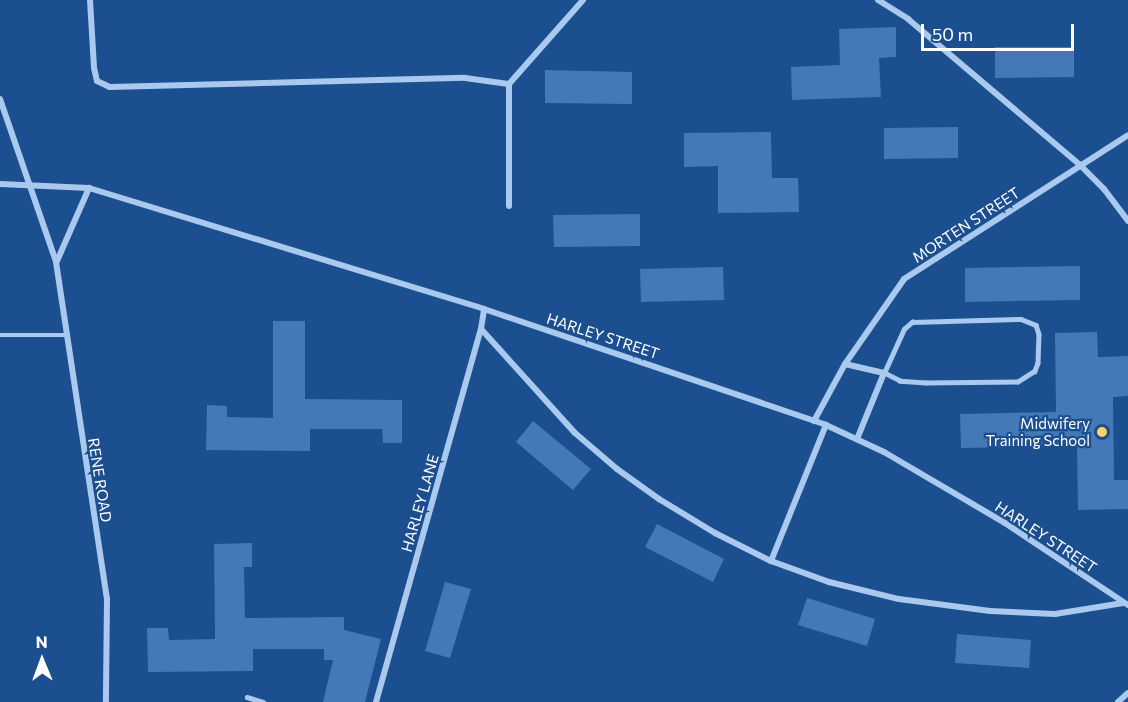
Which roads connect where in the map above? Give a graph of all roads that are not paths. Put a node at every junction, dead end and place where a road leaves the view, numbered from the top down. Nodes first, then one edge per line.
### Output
1 (90, 0) edge
2 (583, 0) edge
3 (878, 0) edge
4 (509, 84) junction
5 (0, 99) edge
6 (1128, 135) edge
7 (1080, 165) junction
8 (0, 184) edge
9 (31, 184) junction
10 (89, 188) junction
11 (509, 206) dead end
12 (1128, 221) edge
13 (56, 262) junction
14 (484, 309) junction
15 (481, 329) junction
16 (0, 335) edge
17 (66, 335) junction
18 (845, 364) junction
19 (884, 373) junction
20 (814, 421) junction
21 (826, 425) junction
22 (857, 439) junction
23 (771, 561) junction
24 (1126, 604) edge
25 (1128, 693) edge
26 (247, 697) dead end
27 (106, 702) edge
28 (263, 702) edge
29 (376, 702) edge
30 (1118, 702) edge

1 - 4 street
2 - 4 street
3 - 7 street
4 - 11 street
5 - 9 street, RENE ROAD
6 - 7 street, MORTEN STREET
7 - 12 street
7 - 18 street, MORTEN STREET
8 - 9 street, HARLEY STREET
9 - 10 street, HARLEY STREET
9 - 13 street, RENE ROAD
10 - 13 street
10 - 14 street, HARLEY STREET
13 - 17 street, RENE ROAD
14 - 15 street, HARLEY LANE
14 - 20 street, HARLEY STREET
15 - 23 street
15 - 29 street, HARLEY LANE
16 - 17 lane
17 - 27 street, RENE ROAD
18 - 19 street
18 - 20 street, MORTEN STREET
19 - 19 lane
19 - 22 street
20 - 21 street, HARLEY STREET
21 - 22 street, HARLEY STREET
21 - 23 street
22 - 24 street, HARLEY STREET
23 - 24 street
25 - 30 street
26 - 28 lane

